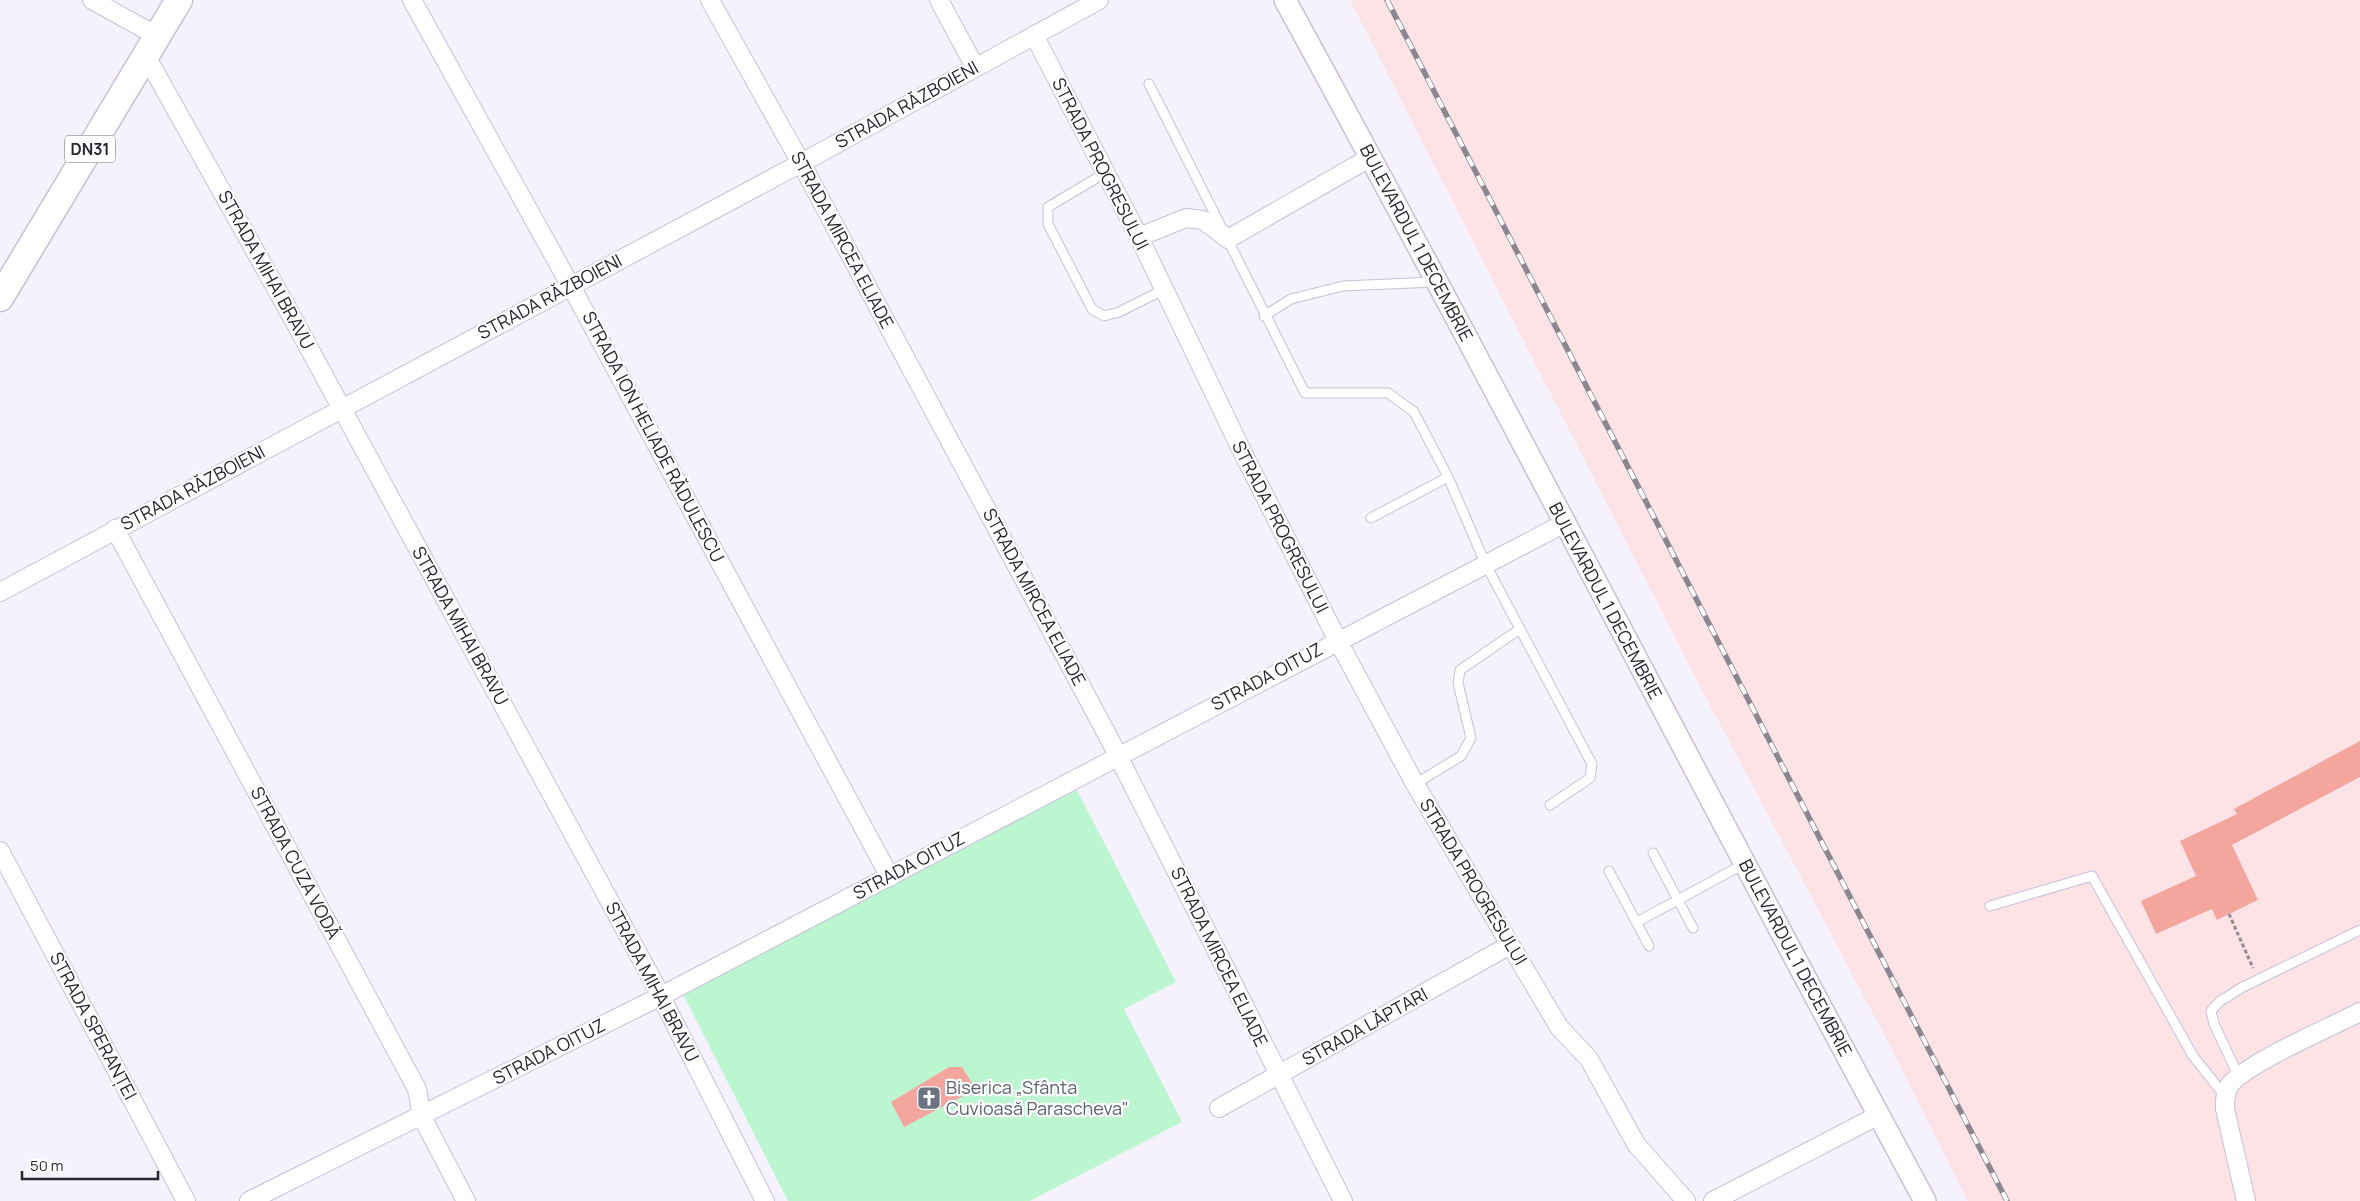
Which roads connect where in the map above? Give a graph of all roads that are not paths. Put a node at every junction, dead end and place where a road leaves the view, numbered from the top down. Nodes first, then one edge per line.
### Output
1 (92, 0) edge
2 (179, 0) edge
3 (412, 0) edge
4 (710, 0) edge
5 (939, 0) edge
6 (1099, 0) edge
7 (1285, 0) edge
8 (1034, 35) junction
9 (152, 46) junction
10 (976, 67) junction
11 (1149, 84) dead end
12 (1371, 157) junction
13 (801, 163) junction
14 (1105, 173) junction
15 (1138, 237) junction
16 (1228, 239) junction
17 (1436, 282) junction
18 (570, 285) junction
19 (1163, 290) junction
20 (0, 298) edge
21 (1264, 316) junction
22 (342, 408) junction
23 (1448, 477) junction
24 (1371, 518) dead end
25 (1565, 523) junction
26 (115, 529) junction
27 (1486, 565) junction
28 (0, 592) edge
29 (1520, 630) junction
30 (1338, 641) junction
31 (1118, 755) junction
32 (1415, 784) junction
33 (1550, 805) dead end
34 (0, 851) edge
35 (1653, 853) dead end
36 (1744, 864) junction
37 (1609, 871) dead end
38 (890, 876) junction
39 (1679, 900) junction
40 (1990, 906) dead end
41 (1637, 922) junction
42 (1693, 928) dead end
43 (2360, 930) edge
44 (1510, 945) junction
45 (1649, 946) dead end
46 (661, 996) junction
47 (2360, 1012) edge
48 (1278, 1075) junction
49 (2239, 1077) junction
50 (2225, 1096) junction
51 (1219, 1108) dead end
52 (1879, 1115) junction
53 (422, 1116) junction
54 (186, 1201) edge
55 (249, 1201) edge
56 (466, 1201) edge
57 (765, 1201) edge
58 (1343, 1201) edge
59 (1686, 1201) edge
60 (1713, 1201) edge
61 (1926, 1201) edge
62 (2246, 1201) edge

1 - 9 street
2 - 9 main road, DN31
3 - 18 street, STRADA ION HELIADE RĂDULESCU
4 - 13 street, STRADA MIRCEA ELIADE
5 - 10 street
6 - 8 street, STRADA RĂZBOIENI
7 - 12 street, BULEVARDUL 1 DECEMBRIE
8 - 10 street, STRADA RĂZBOIENI
8 - 14 street, STRADA PROGRESULUI
9 - 20 main road, DN31
9 - 22 street, STRADA MIHAI BRAVU
10 - 13 street, STRADA RĂZBOIENI
11 - 16 lane
12 - 16 street
12 - 17 street, BULEVARDUL 1 DECEMBRIE
13 - 18 street, STRADA RĂZBOIENI
13 - 31 street, STRADA MIRCEA ELIADE
14 - 15 street, STRADA PROGRESULUI
14 - 19 lane
15 - 16 street
15 - 19 street, STRADA PROGRESULUI
16 - 21 lane
17 - 21 lane
17 - 25 street, BULEVARDUL 1 DECEMBRIE
18 - 22 street, STRADA RĂZBOIENI
18 - 38 street, STRADA ION HELIADE RĂDULESCU
19 - 30 street, STRADA PROGRESULUI
21 - 23 lane
22 - 26 street, STRADA RĂZBOIENI
22 - 46 street, STRADA MIHAI BRAVU
23 - 24 lane
23 - 27 lane
25 - 27 street, STRADA OITUZ
25 - 36 street, BULEVARDUL 1 DECEMBRIE
26 - 28 street, STRADA RĂZBOIENI
26 - 53 street, STRADA CUZA VODĂ
27 - 29 lane
27 - 30 street, STRADA OITUZ
29 - 32 lane
29 - 33 lane
30 - 31 street, STRADA OITUZ
30 - 32 street, STRADA PROGRESULUI
31 - 38 street, STRADA OITUZ
31 - 48 street, STRADA MIRCEA ELIADE
32 - 44 street, STRADA PROGRESULUI
34 - 54 street, STRADA SPERANȚEI
35 - 39 lane
36 - 39 lane
36 - 52 street, BULEVARDUL 1 DECEMBRIE
37 - 41 lane
38 - 46 street, STRADA OITUZ
39 - 41 lane
39 - 42 lane
40 - 50 lane
41 - 45 lane
43 - 49 lane
44 - 48 street, STRADA LĂPTARI
44 - 59 street, STRADA PROGRESULUI
46 - 53 street, STRADA OITUZ
46 - 57 street, STRADA MIHAI BRAVU
47 - 49 street
48 - 51 street, STRADA LĂPTARI
48 - 58 street, STRADA MIRCEA ELIADE
49 - 50 street
50 - 62 street
52 - 60 street
52 - 61 street, BULEVARDUL 1 DECEMBRIE
53 - 55 street, STRADA OITUZ
53 - 56 street, STRADA CUZA VODĂ

